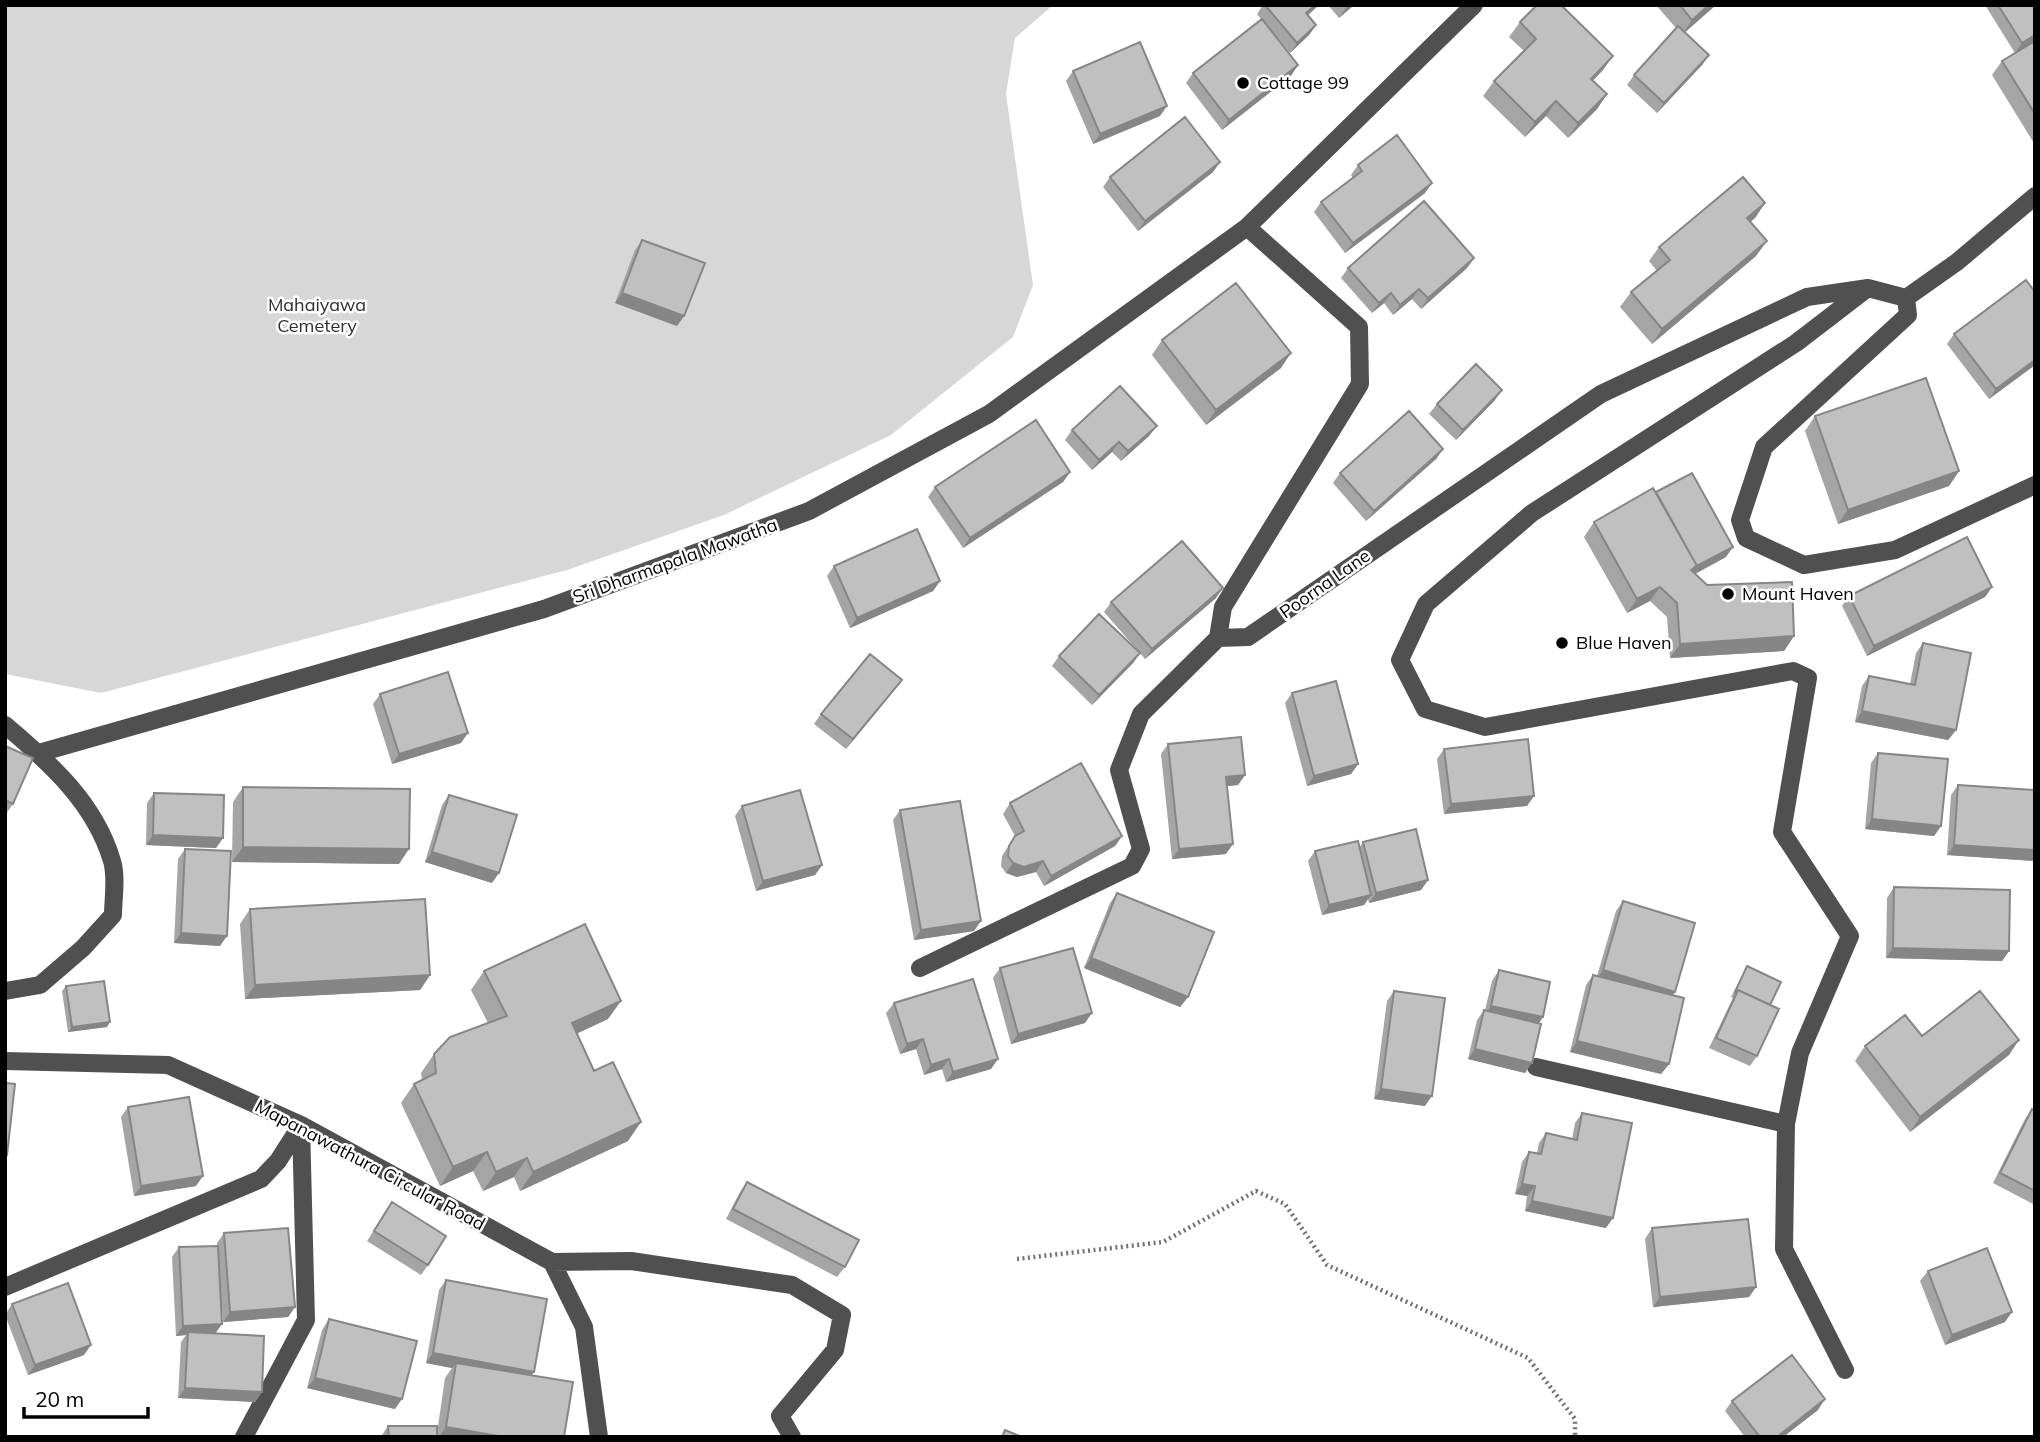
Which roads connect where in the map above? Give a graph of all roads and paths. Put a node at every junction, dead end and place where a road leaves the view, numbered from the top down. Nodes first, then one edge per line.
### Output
1 (1474, 5) edge
2 (2035, 196) edge
3 (1247, 227) junction
4 (1868, 288) junction
5 (1906, 298) junction
6 (2035, 485) edge
7 (1219, 638) junction
8 (5, 725) edge
9 (39, 753) junction
10 (920, 968) dead end
11 (5, 991) edge
12 (5, 1061) edge
13 (1536, 1068) edge
14 (1786, 1124) junction
15 (301, 1125) junction
16 (1017, 1259) dead end
17 (552, 1262) junction
18 (5, 1287) edge
19 (1845, 1370) dead end
20 (244, 1437) edge
21 (599, 1437) edge
22 (792, 1437) edge
23 (1575, 1437) edge

1 - 3 street, Sri Dharmapala Mawatha
2 - 5 street
3 - 7 street
3 - 9 street, Sri Dharmapala Mawatha
4 - 5 street
4 - 7 street, Poorna Lane
4 - 14 street
5 - 6 street
7 - 10 street
8 - 9 street
9 - 11 street
12 - 15 street, Mapanawathura Circular Road
13 - 14 street
14 - 19 street
15 - 17 street, Mapanawathura Circular Road
15 - 18 street
15 - 20 street
16 - 23 path
17 - 21 street
17 - 22 street

